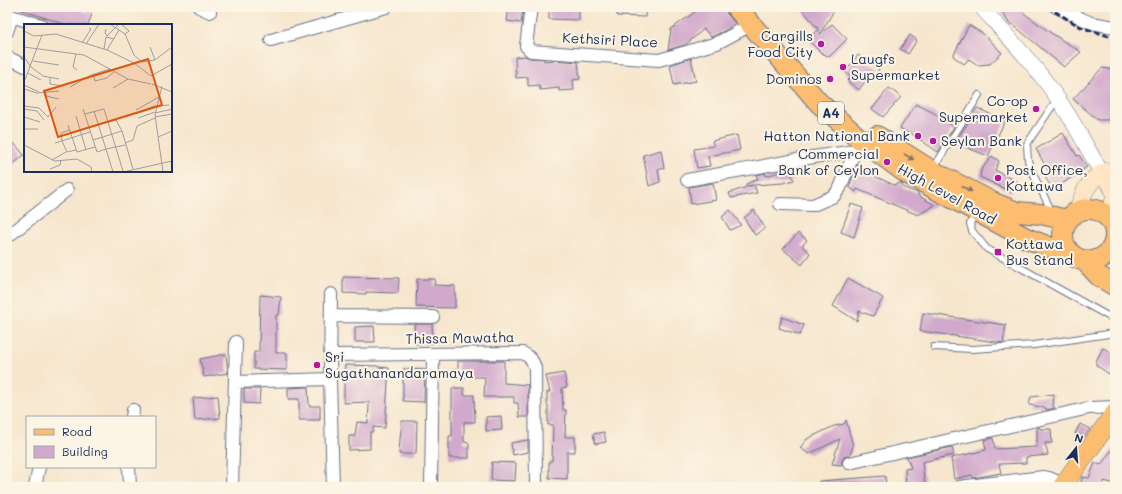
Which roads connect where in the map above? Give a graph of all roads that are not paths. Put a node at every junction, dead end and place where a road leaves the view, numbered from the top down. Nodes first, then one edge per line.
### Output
1 (386, 7) edge
2 (531, 7) edge
3 (736, 7) edge
4 (981, 7) edge
5 (1056, 7) edge
6 (9, 15) edge
7 (750, 16) edge
8 (38, 24) edge
9 (1115, 27) edge
10 (7, 32) edge
11 (271, 40) dead end
12 (7, 57) edge
13 (24, 66) edge
14 (978, 95) dead end
15 (1058, 98) junction
16 (858, 145) junction
17 (932, 171) junction
18 (1111, 178) edge
19 (687, 180) dead end
20 (67, 190) dead end
21 (780, 204) dead end
22 (976, 212) junction
23 (1067, 216) junction
24 (1113, 224) edge
25 (7, 237) edge
26 (1079, 258) junction
27 (1115, 286) edge
28 (331, 294) dead end
29 (331, 316) junction
30 (433, 317) dead end
31 (1115, 320) edge
32 (1115, 333) edge
33 (236, 342) dead end
34 (934, 347) dead end
35 (433, 354) junction
36 (331, 355) junction
37 (330, 379) junction
38 (235, 382) junction
39 (1115, 407) edge
40 (1115, 413) edge
41 (849, 463) dead end
42 (40, 468) edge
43 (129, 468) edge
44 (1065, 486) edge
45 (36, 487) edge
46 (130, 487) edge
47 (232, 487) edge
48 (333, 487) edge
49 (431, 487) edge
50 (536, 487) edge
51 (959, 487) edge

1 - 11 street
2 - 7 street, Kethsiri Place
3 - 7 highway, High Level Road / A4
4 - 15 street
5 - 9 street
6 - 8 street
6 - 10 street
7 - 16 highway, High Level Road / A4
7 -> 17 highway, High Level Road / A4
12 - 13 street
14 - 17 lane
15 - 18 street
15 - 23 lane
16 - 19 street
16 - 21 street
16 - 22 highway, High Level Road / A4
17 -> 23 highway, High Level Road / A4
18 - 23 main road
18 - 24 main road
20 - 25 street
22 - 26 highway, High Level Road / A4
22 - 31 lane
23 - 24 highway
23 - 26 highway
24 - 26 highway
26 - 27 highway, High Level Road / A4
28 - 29 street
29 - 30 street
29 - 36 street
32 - 34 lane
33 - 38 street
35 - 36 street, Thissa Mawatha
35 - 49 street
35 - 50 street, Thissa Mawatha
36 - 37 street
37 - 38 street
37 - 48 street
38 - 47 street
39 - 41 street
40 - 44 main road
42 - 45 street
43 - 46 street
44 - 51 street

